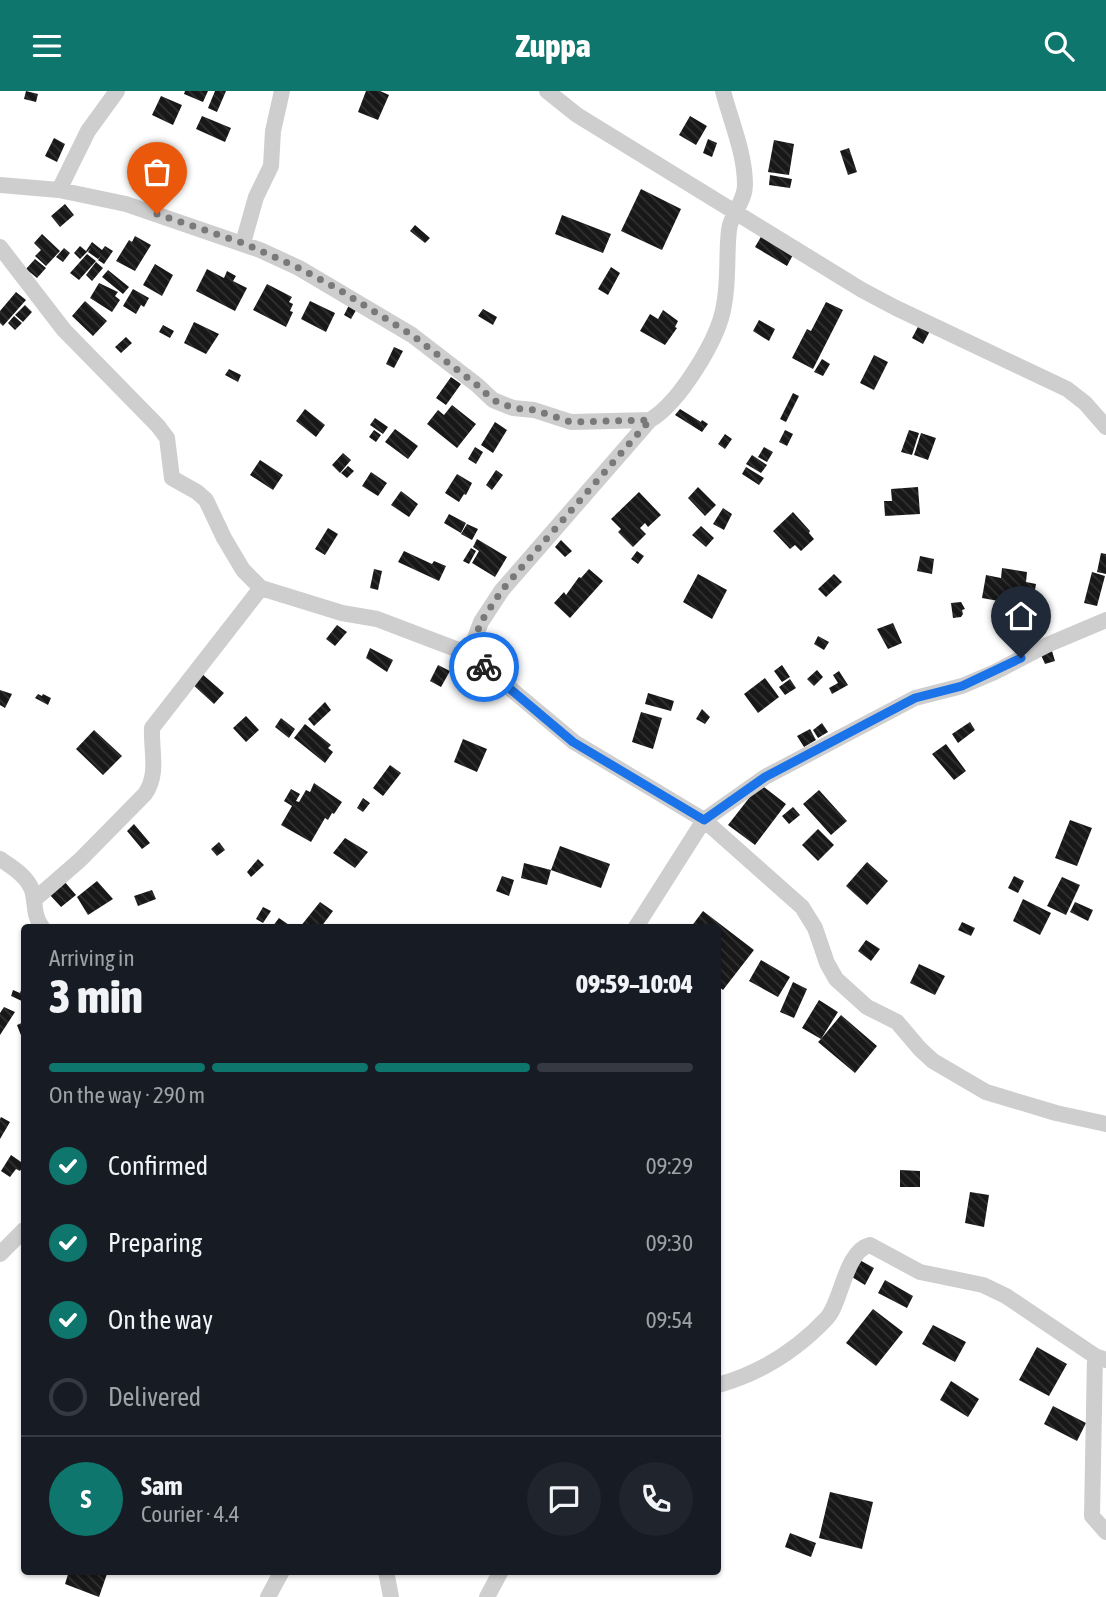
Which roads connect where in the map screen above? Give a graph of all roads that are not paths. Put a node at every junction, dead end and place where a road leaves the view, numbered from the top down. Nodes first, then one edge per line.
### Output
1 (117, 91) edge
2 (282, 91) edge
3 (547, 91) edge
4 (723, 91) edge
5 (0, 185) edge
6 (59, 190) junction
7 (734, 213) junction
8 (243, 243) junction
9 (0, 247) edge
10 (650, 420) junction
11 (1106, 427) edge
12 (261, 588) junction
13 (1106, 620) edge
14 (469, 654) junction
15 (704, 820) junction
16 (0, 859) edge
17 (34, 900) junction
18 (40, 924) edge
19 (638, 924) edge
20 (1106, 1124) edge
21 (21, 1233) edge
22 (0, 1254) edge
23 (1100, 1358) edge
24 (721, 1384) edge
25 (1106, 1532) edge
26 (280, 1575) edge
27 (387, 1575) edge
28 (499, 1575) edge
29 (268, 1597) edge
30 (391, 1597) edge
31 (487, 1597) edge

1 - 6 street
2 - 8 street
3 - 7 street
4 - 7 street
5 - 6 street
6 - 8 street
7 - 10 street
7 - 11 street
8 - 10 street
9 - 12 street
10 - 14 street
12 - 14 street
12 - 17 street
13 - 15 street
14 - 15 street
15 - 19 street
15 - 20 street
16 - 17 street
17 - 18 street
21 - 22 street
23 - 24 street
23 - 25 street
26 - 29 street
27 - 30 street
28 - 31 street

